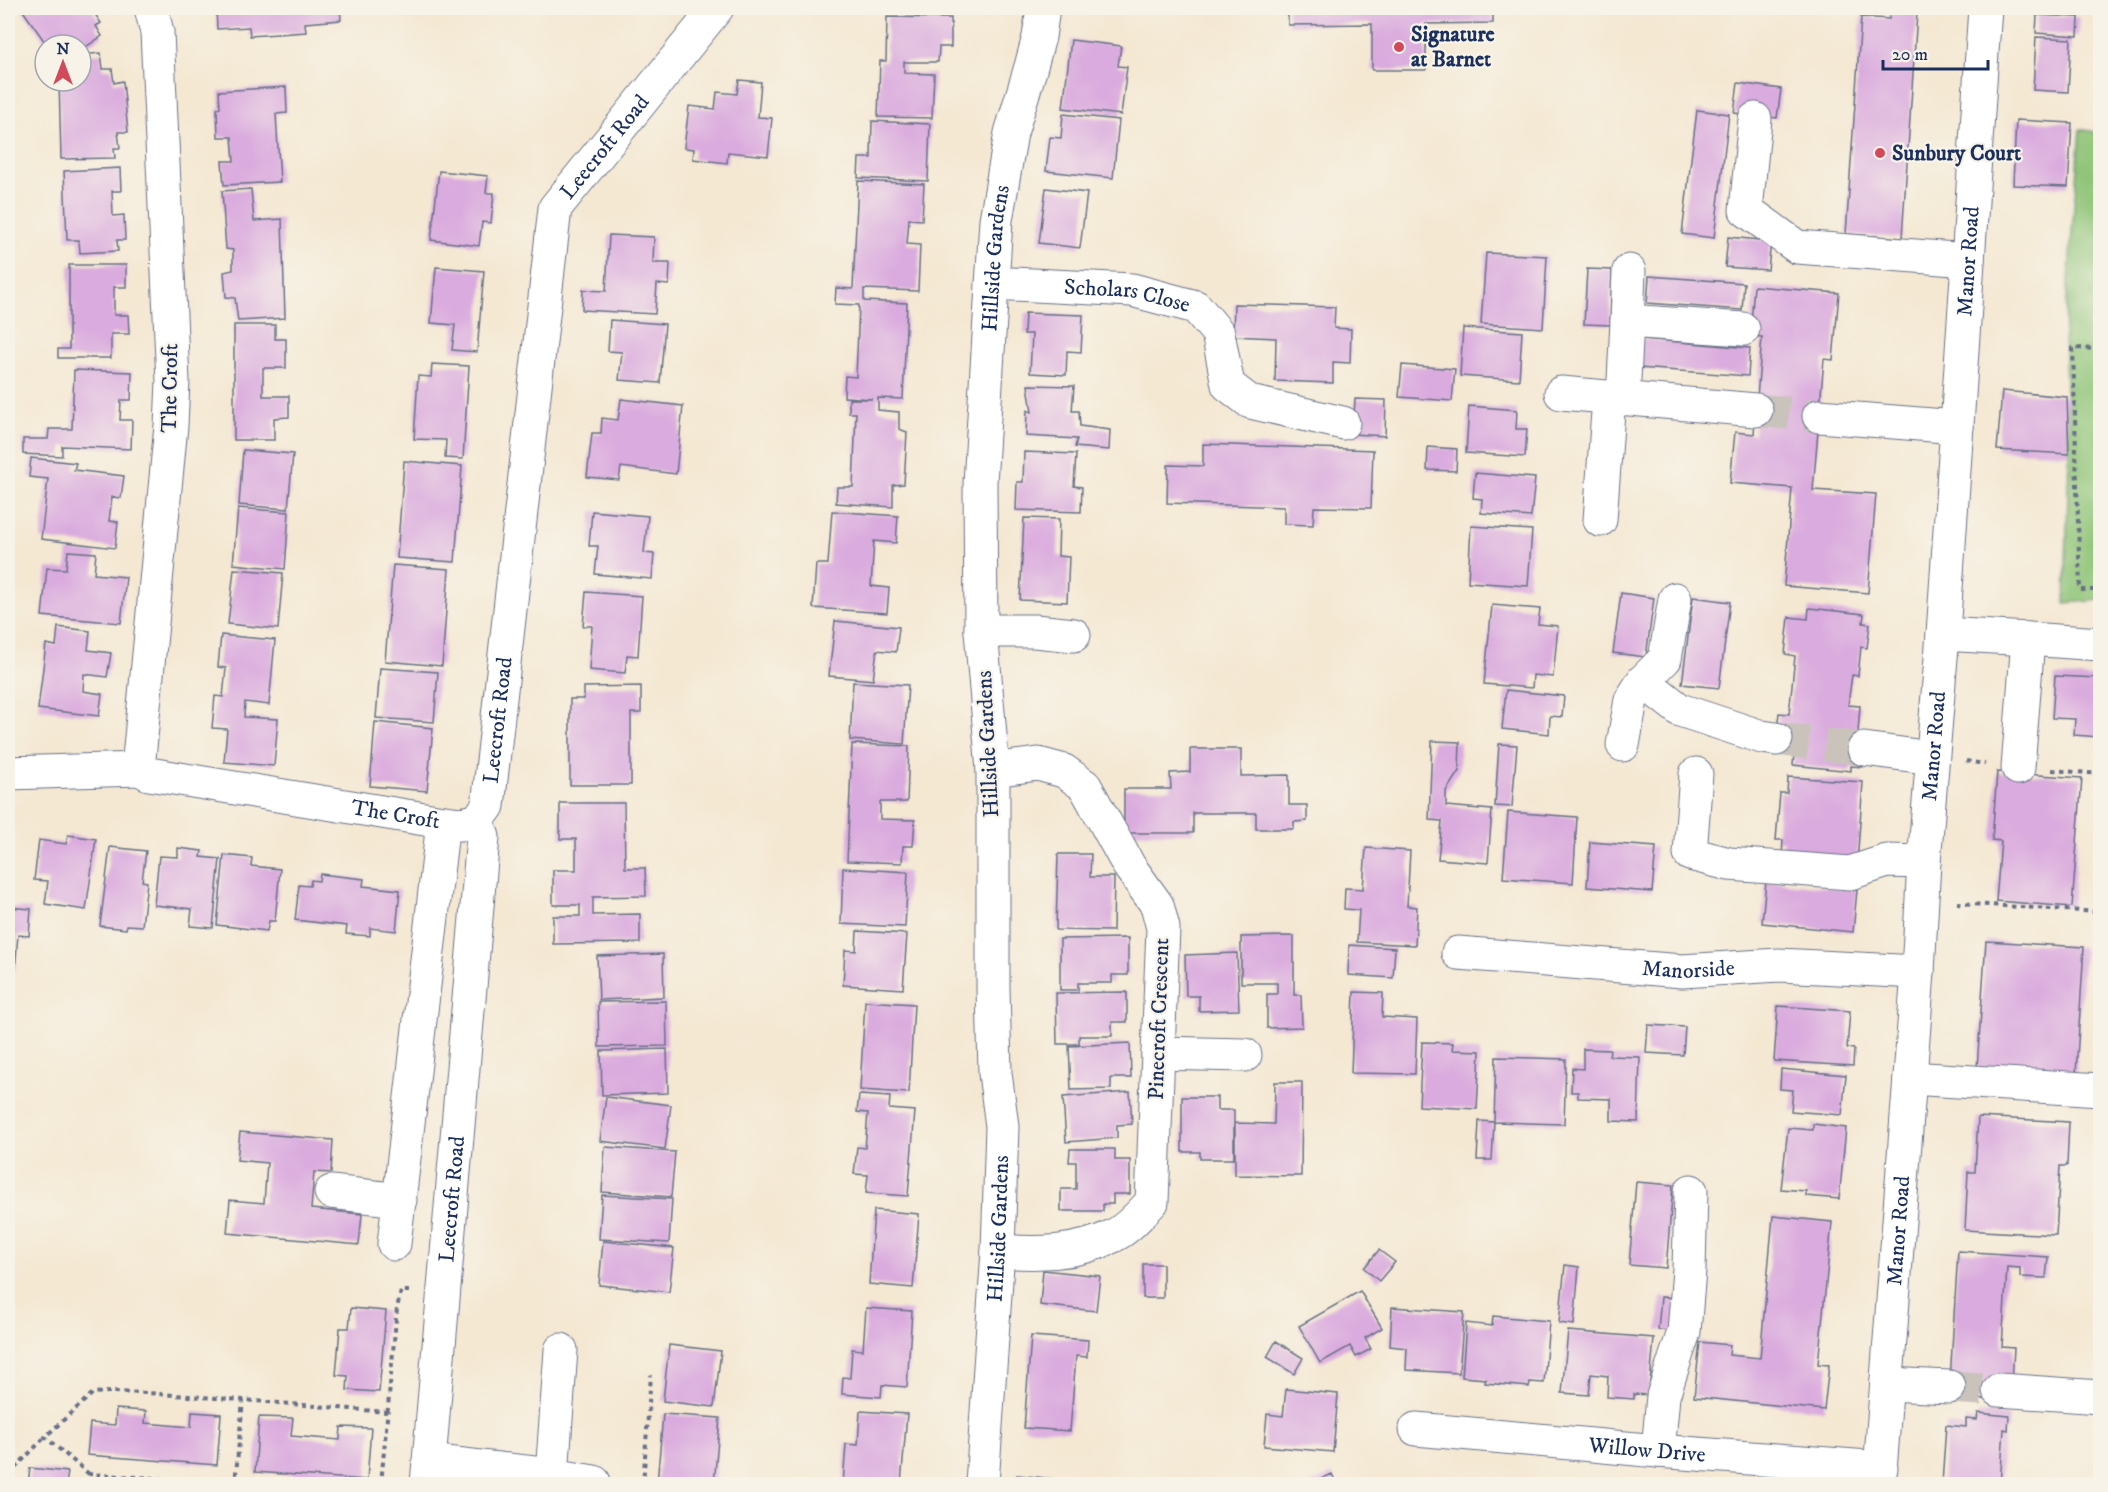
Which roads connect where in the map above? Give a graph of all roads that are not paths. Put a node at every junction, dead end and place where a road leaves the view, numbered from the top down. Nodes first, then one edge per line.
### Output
1 (152, 8) edge
2 (717, 8) edge
3 (1043, 8) edge
4 (1984, 8) edge
5 (1755, 119) dead end
6 (1968, 260) junction
7 (1629, 272) dead end
8 (992, 283) junction
9 (1627, 321) junction
10 (1743, 329) dead end
11 (1561, 393) dead end
12 (1616, 398) junction
13 (1756, 410) tunnel mouth
14 (1819, 416) tunnel mouth
15 (1343, 423) dead end
16 (1957, 428) junction
17 (1600, 520) dead end
18 (1675, 599) dead end
19 (981, 631) junction
20 (1943, 634) junction
21 (1074, 635) dead end
22 (2028, 639) junction
23 (2100, 644) edge
24 (1643, 681) junction
25 (1776, 739) tunnel mouth
26 (1623, 745) dead end
27 (1864, 749) tunnel mouth
28 (1932, 758) junction
29 (2018, 768) dead end
30 (140, 769) junction
31 (993, 770) junction
32 (8, 773) edge
33 (1696, 774) dead end
34 (477, 821) junction
35 (442, 822) junction
36 (1924, 862) junction
37 (1458, 953) dead end
38 (1918, 972) junction
39 (1158, 1053) junction
40 (1245, 1055) dead end
41 (1910, 1078) junction
42 (2100, 1090) edge
43 (1691, 1191) dead end
44 (331, 1192) dead end
45 (399, 1200) junction
46 (394, 1244) dead end
47 (998, 1251) junction
48 (561, 1350) dead end
49 (1887, 1384) junction
50 (1950, 1387) tunnel mouth
51 (2000, 1390) tunnel mouth
52 (2100, 1396) edge
53 (1416, 1429) dead end
54 (1658, 1451) junction
55 (428, 1473) edge
56 (552, 1475) junction
57 (1880, 1476) edge
58 (594, 1482) dead end
59 (982, 1485) edge

1 - 30 street, The Croft
2 - 34 street, Leecroft Road
3 - 8 street, Hillside Gardens
4 - 6 street, Manor Road
5 - 6 street
6 - 16 street, Manor Road
7 - 9 street
8 - 15 street, Scholars Close
8 - 19 street, Hillside Gardens
9 - 10 street
9 - 12 street
11 - 12 street
12 - 13 street
12 - 17 street
14 - 16 street
16 - 20 street, Manor Road
18 - 24 street
19 - 21 street
19 - 31 street, Hillside Gardens
20 - 22 street
20 - 28 street, Manor Road
22 - 23 street
22 - 29 street
24 - 25 street
24 - 26 street
27 - 28 street
28 - 36 street, Manor Road
30 - 32 street, The Croft
30 - 35 street, The Croft
31 - 39 street, Pinecroft Crescent
31 - 47 street, Hillside Gardens
33 - 36 street
34 - 35 street, The Croft
34 - 55 street, Leecroft Road
35 - 45 street
36 - 38 street, Manor Road
37 - 38 street, Manorside
38 - 41 street, Manor Road
39 - 40 street
39 - 47 street, Pinecroft Crescent
41 - 42 street
41 - 49 street, Manor Road
43 - 54 street
44 - 45 street
45 - 46 street
47 - 59 street, Hillside Gardens
48 - 56 street
49 - 50 street
49 - 57 street, Manor Road
51 - 52 street
53 - 54 street, Willow Drive
54 - 57 street, Willow Drive
55 - 56 street
56 - 58 street

